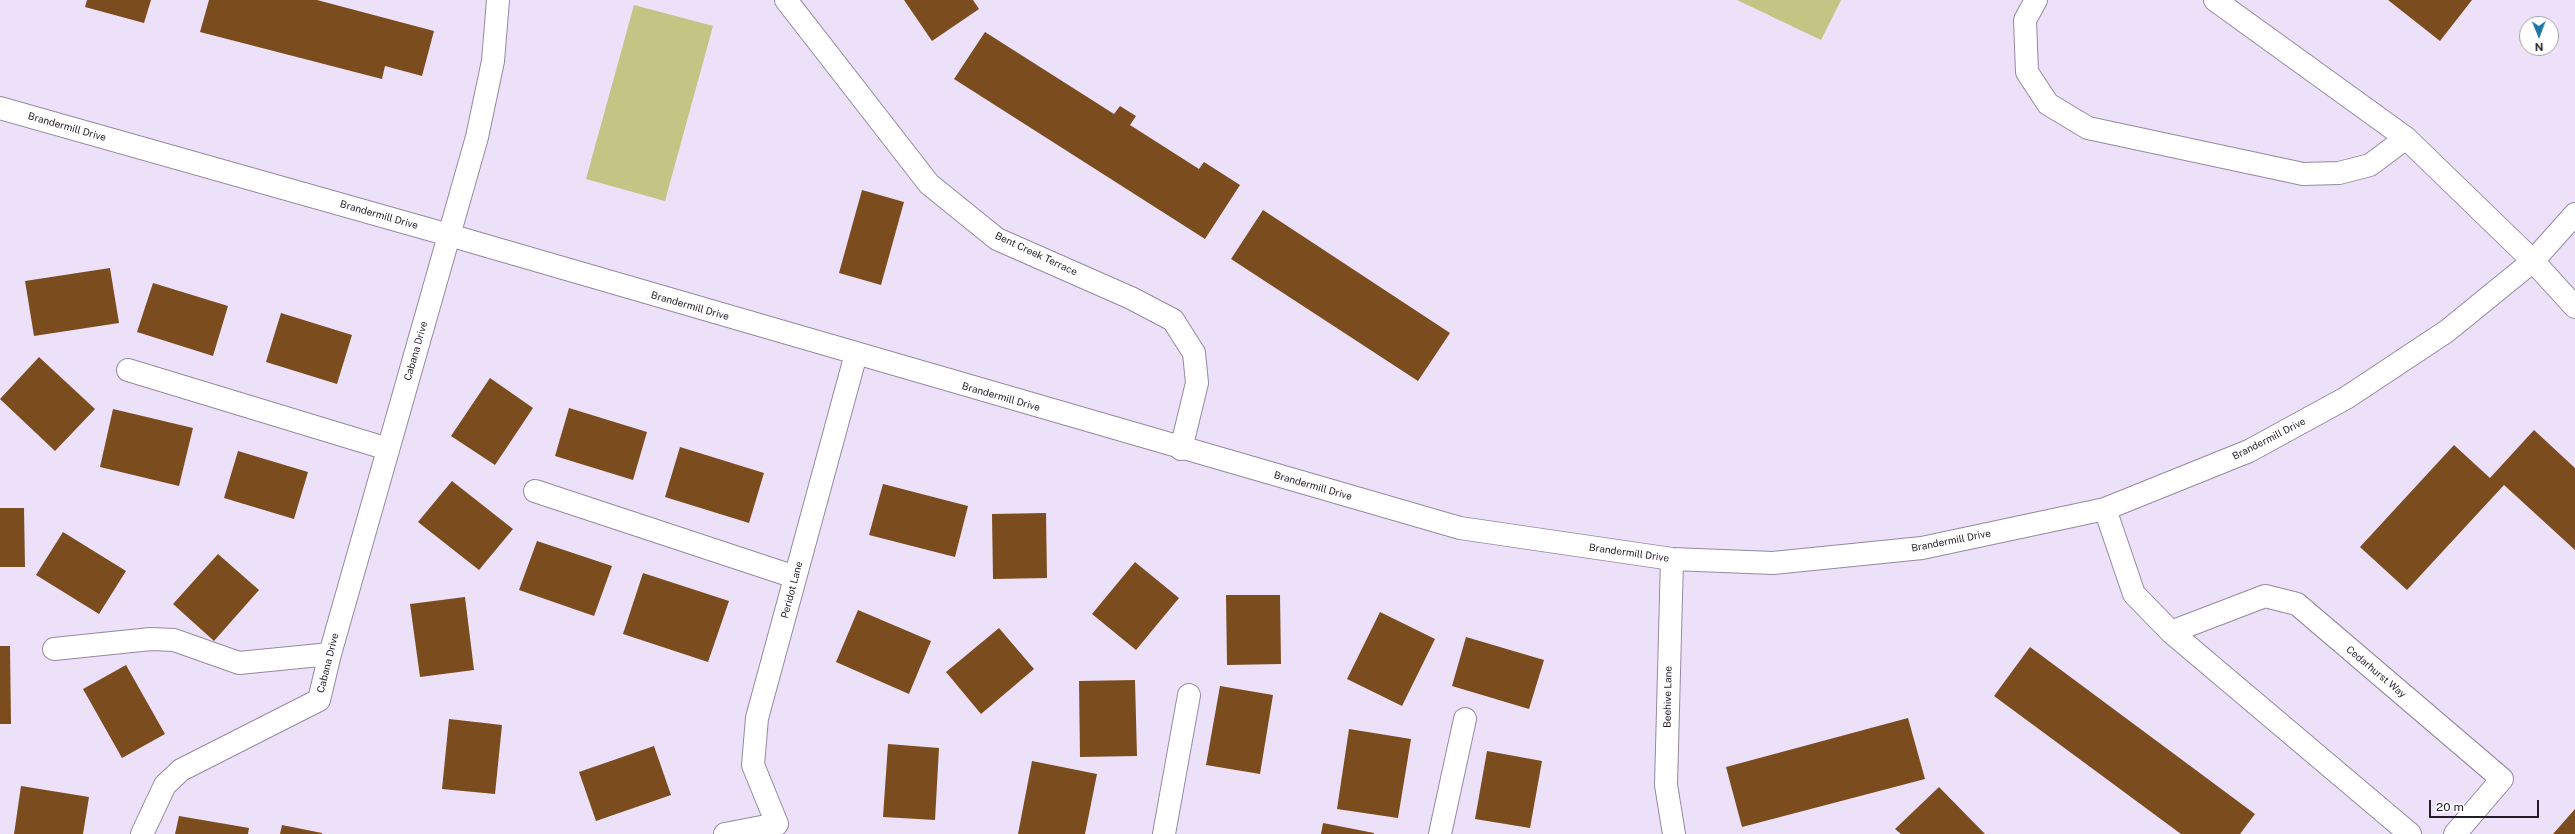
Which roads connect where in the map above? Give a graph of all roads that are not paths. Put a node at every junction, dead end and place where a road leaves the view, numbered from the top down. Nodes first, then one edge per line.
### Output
1 (498, 0) edge
2 (786, 0) edge
3 (2036, 0) edge
4 (2215, 0) edge
5 (0, 108) edge
6 (2406, 138) junction
7 (2575, 214) edge
8 (449, 235) junction
9 (2533, 261) junction
10 (2575, 307) edge
11 (856, 354) junction
12 (128, 370) dead end
13 (388, 449) junction
14 (1181, 449) junction
15 (535, 491) dead end
16 (2104, 509) junction
17 (1672, 560) junction
18 (795, 577) junction
19 (2171, 632) junction
20 (54, 649) dead end
21 (330, 654) junction
22 (1190, 695) dead end
23 (1465, 719) dead end
24 (142, 834) edge
25 (724, 834) edge
26 (1164, 834) edge
27 (1440, 834) edge
28 (1674, 834) edge
29 (2410, 834) edge
30 (2455, 834) edge

1 - 8 street, Cabana Drive
2 - 14 street, Bent Creek Terrace
3 - 6 street
4 - 6 street
5 - 8 street, Brandermill Drive
6 - 9 street
7 - 9 street, Brandermill Drive
8 - 11 street, Brandermill Drive
8 - 13 street, Cabana Drive
9 - 10 street
9 - 16 street, Brandermill Drive
11 - 14 street, Brandermill Drive
11 - 18 street, Peridot Lane
12 - 13 street
13 - 21 street, Cabana Drive
14 - 17 street, Brandermill Drive
15 - 18 street
16 - 17 street, Brandermill Drive
16 - 19 street
17 - 28 street, Beehive Lane
18 - 25 street, Peridot Lane
19 - 29 street
19 - 30 street, Cedarhurst Way
20 - 21 street
21 - 24 street, Cabana Drive
22 - 26 street
23 - 27 street

